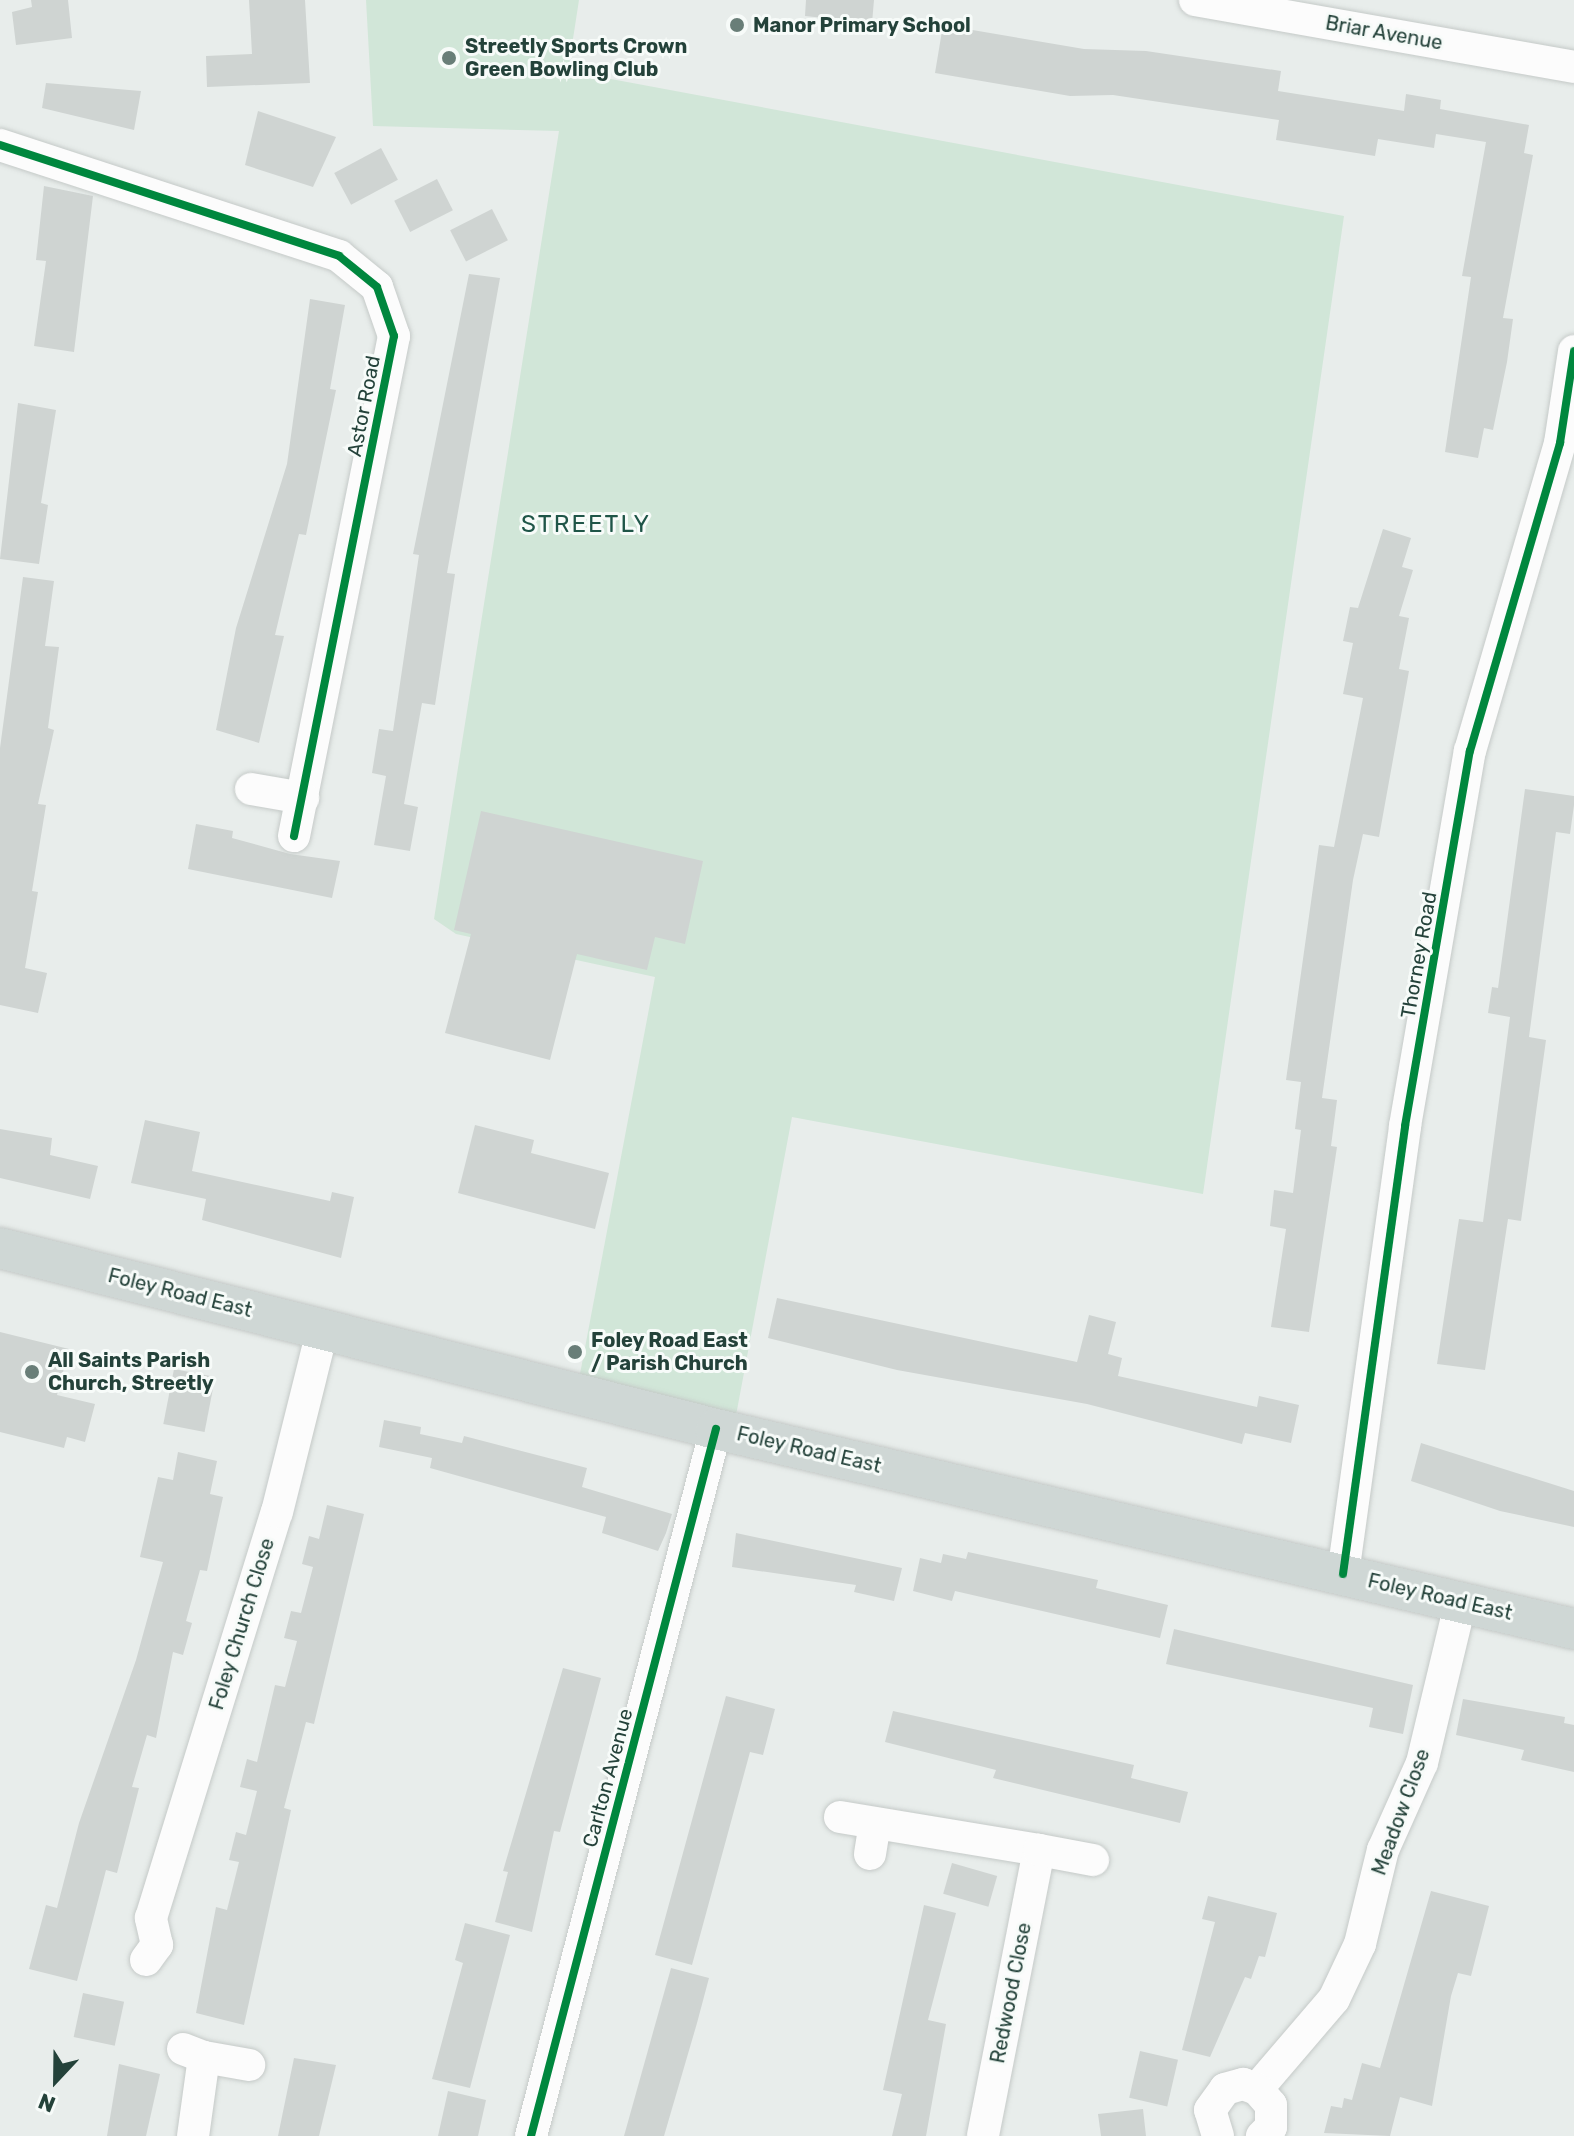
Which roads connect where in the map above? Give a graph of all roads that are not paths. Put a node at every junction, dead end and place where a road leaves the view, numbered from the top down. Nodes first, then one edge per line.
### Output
1 (1195, 0) edge
2 (1574, 67) edge
3 (0, 145) edge
4 (1574, 351) edge
5 (251, 789) dead end
6 (303, 798) junction
7 (294, 836) dead end
8 (0, 1248) edge
9 (323, 1328) junction
10 (716, 1429) junction
11 (1343, 1574) junction
12 (1461, 1600) junction
13 (1574, 1629) edge
14 (840, 1817) dead end
15 (1039, 1850) junction
16 (1093, 1860) dead end
17 (146, 1960) dead end
18 (249, 2065) dead end
19 (1257, 2089) junction
20 (193, 2136) edge
21 (531, 2136) edge
22 (983, 2136) edge
23 (1218, 2136) edge
24 (1262, 2136) edge

1 - 2 street, Briar Avenue
3 - 6 street, Astor Road
4 - 11 street, Thorney Road
5 - 6 street
6 - 7 street, Astor Road
8 - 9 main road, Foley Road East
9 - 10 main road, Foley Road East
9 - 17 street, Foley Church Close
10 - 11 main road, Foley Road East
10 - 21 street, Carlton Avenue
11 - 12 main road, Foley Road East
12 - 13 main road, Foley Road East
12 - 19 street, Meadow Close
14 - 15 street
15 - 16 street
15 - 22 street, Redwood Close
18 - 20 street
19 - 23 street
19 - 24 street

